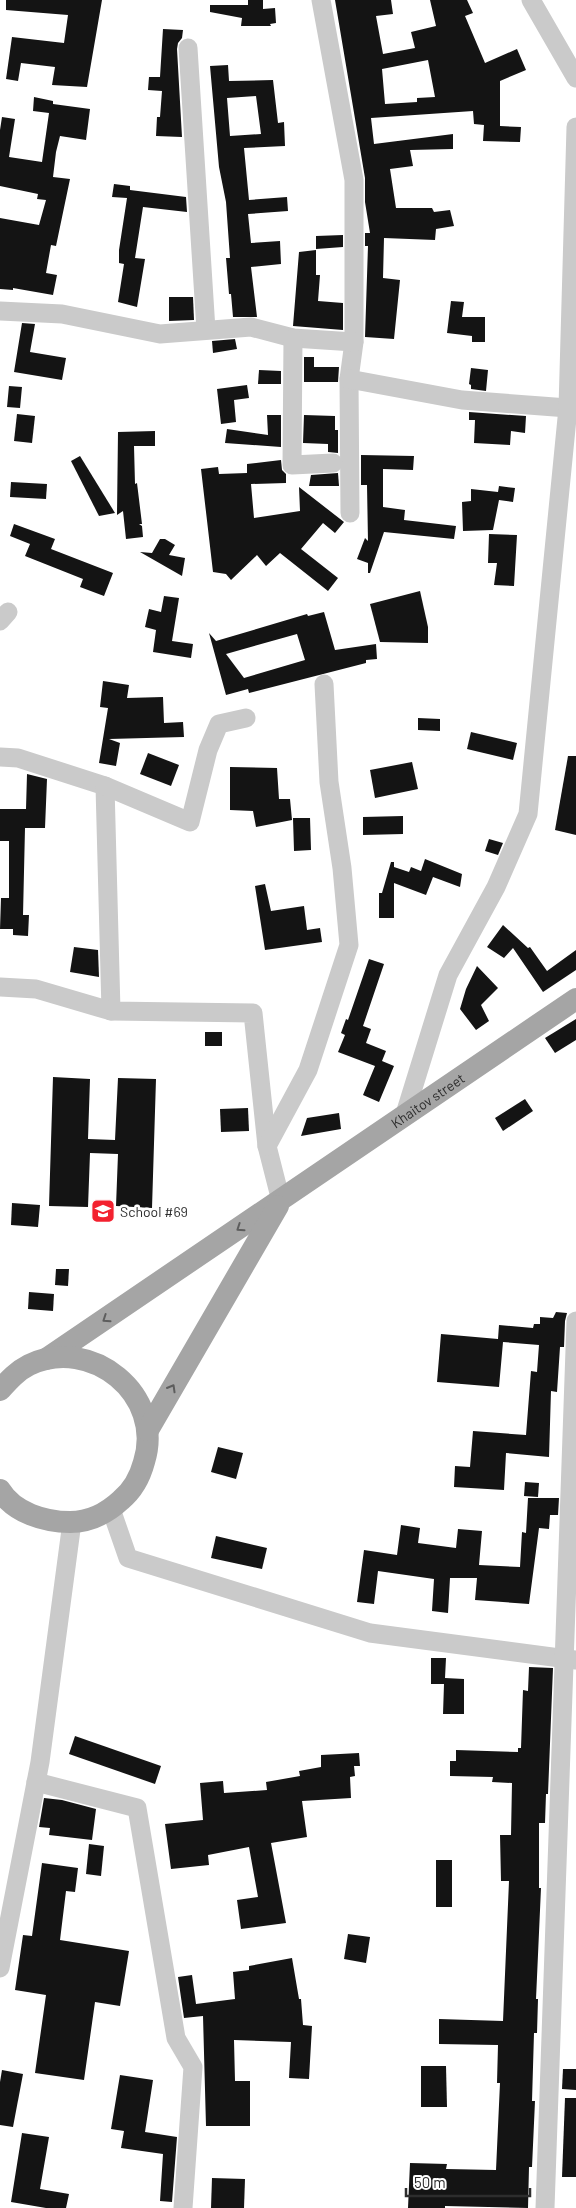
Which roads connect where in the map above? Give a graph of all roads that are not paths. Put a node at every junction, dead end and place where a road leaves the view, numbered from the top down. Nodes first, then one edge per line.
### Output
1 (321, 0) edge
2 (531, 0) edge
3 (188, 48) dead end
4 (576, 78) edge
5 (576, 128) edge
6 (0, 311) edge
7 (206, 330) junction
8 (293, 338) junction
9 (354, 342) junction
10 (349, 379) junction
11 (568, 408) junction
12 (333, 464) dead end
13 (350, 513) dead end
14 (324, 684) dead end
15 (246, 718) dead end
16 (0, 757) edge
17 (105, 786) junction
18 (0, 987) edge
19 (576, 999) edge
20 (111, 1011) junction
21 (405, 1114) junction
22 (267, 1146) junction
23 (281, 1201) junction
24 (576, 1321) edge
25 (46, 1359) junction
26 (4, 1381) edge
27 (148, 1430) junction
28 (0, 1490) edge
29 (0, 1505) edge
30 (111, 1509) junction
31 (61, 1522) junction
32 (571, 1660) edge
33 (36, 1782) junction
34 (0, 1968) edge
35 (183, 2208) edge
36 (545, 2208) edge

1 - 9 street
2 - 4 street
3 - 7 street
5 - 11 street
6 - 7 street
7 - 8 street
8 - 9 street
8 - 12 street
9 - 10 street
10 - 11 street
10 - 13 street
11 - 21 street
14 - 22 street
15 - 17 street
16 - 17 street
17 - 20 street
18 - 20 street
19 - 21 main road, Khaitov street
20 - 22 street
21 - 23 main road, Khaitov street
22 - 23 street
23 -> 25 main road, Khaitov street
27 -> 23 main road
24 - 32 street
25 - 26 main road
25 - 27 main road
27 - 30 main road
28 - 31 main road
29 - 31 main road
30 - 31 main road
30 - 32 street
31 - 33 street
32 - 36 street
33 - 34 street
33 - 35 street

